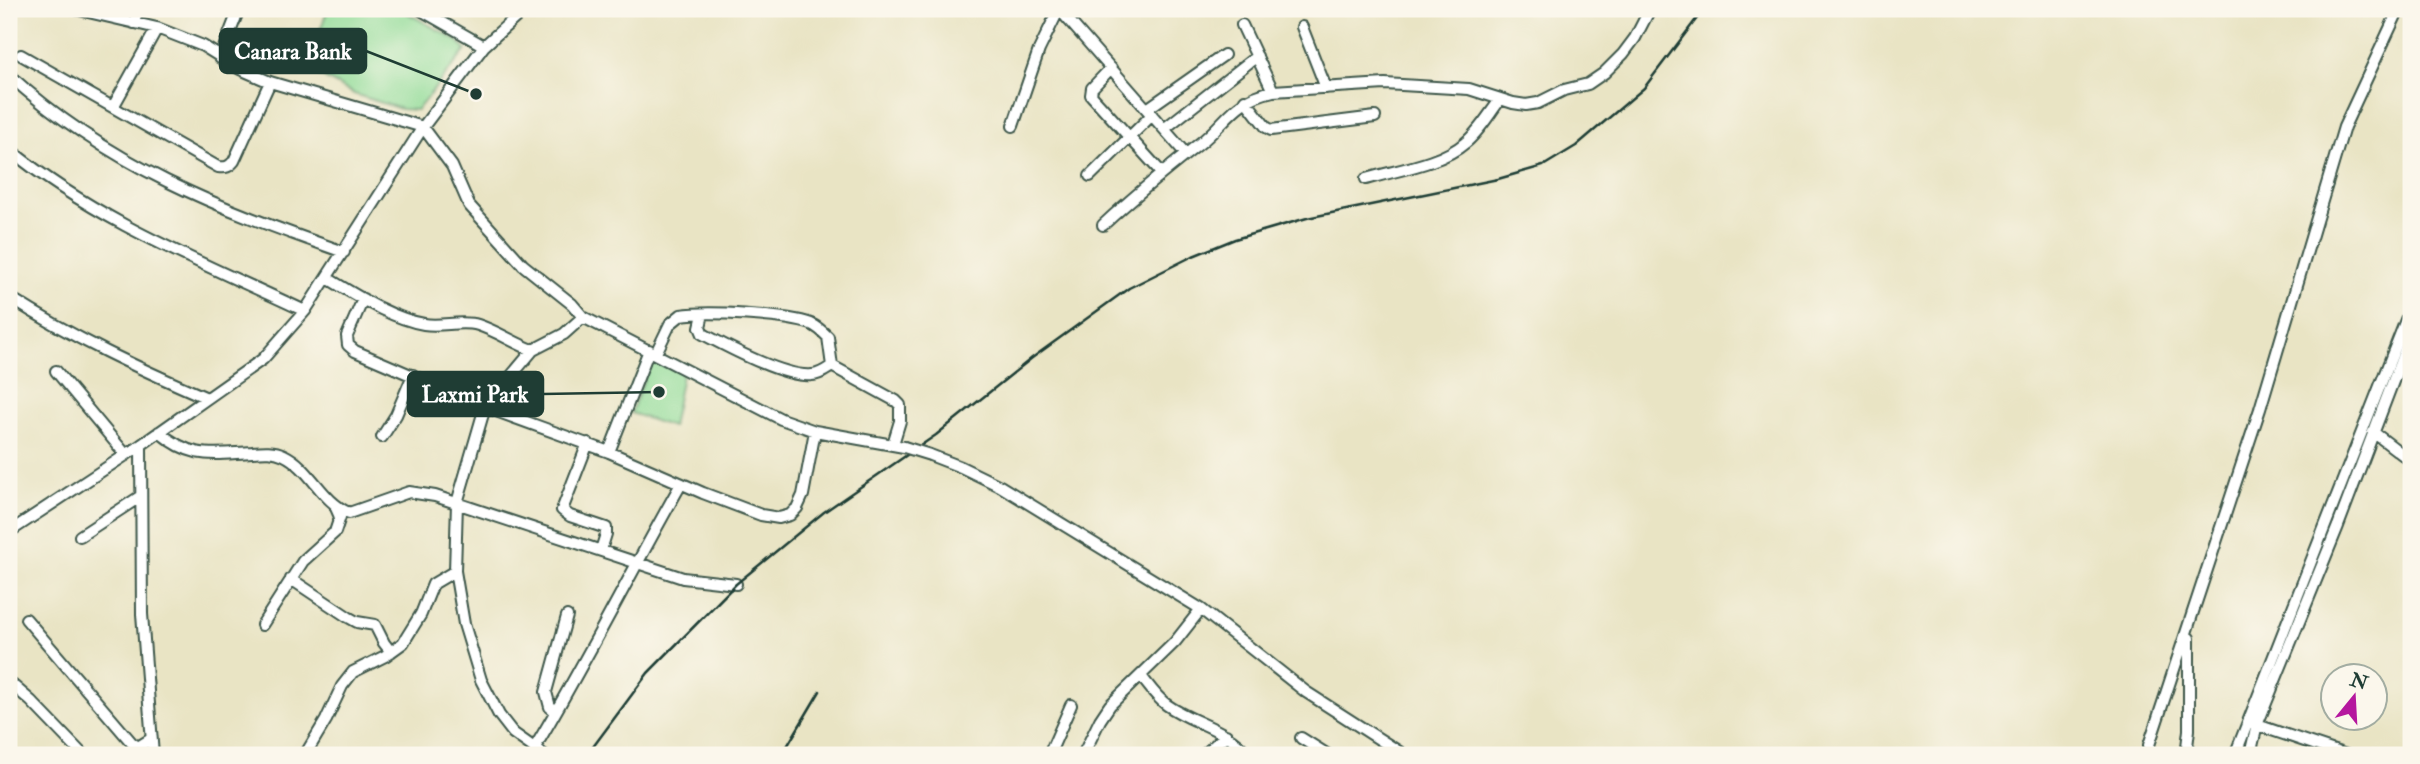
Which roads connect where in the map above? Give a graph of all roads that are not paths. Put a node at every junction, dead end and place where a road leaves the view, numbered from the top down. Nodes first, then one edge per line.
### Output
1 (75, 9) edge
2 (138, 9) edge
3 (239, 9) edge
4 (419, 9) edge
5 (525, 9) edge
6 (1059, 9) edge
7 (1650, 9) edge
8 (2399, 9) edge
9 (134, 23) junction
10 (1242, 25) dead end
11 (1302, 27) dead end
12 (157, 28) junction
13 (484, 46) junction
14 (21, 55) dead end
15 (1224, 55) dead end
16 (1257, 55) junction
17 (220, 58) junction
18 (1111, 68) junction
19 (9, 75) edge
20 (270, 82) junction
21 (1326, 88) junction
22 (1273, 91) junction
23 (1245, 100) junction
24 (1500, 100) junction
25 (113, 107) junction
26 (1149, 112) junction
27 (1376, 117) dead end
28 (1013, 126) dead end
29 (423, 127) junction
30 (1164, 129) junction
31 (1129, 138) junction
32 (9, 149) edge
33 (1185, 153) junction
34 (1161, 172) junction
35 (1090, 176) dead end
36 (1366, 179) dead end
37 (1103, 225) dead end
38 (344, 251) junction
39 (327, 278) junction
40 (9, 297) edge
41 (363, 299) junction
42 (2411, 307) edge
43 (304, 311) junction
44 (703, 314) junction
45 (583, 317) junction
46 (2411, 334) edge
47 (533, 350) junction
48 (652, 351) junction
49 (832, 366) junction
50 (56, 371) dead end
51 (413, 375) junction
52 (207, 398) junction
53 (485, 407) junction
54 (815, 431) junction
55 (159, 432) junction
56 (2374, 432) junction
57 (382, 437) dead end
58 (588, 443) junction
59 (141, 445) junction
60 (898, 445) junction
61 (609, 452) junction
62 (126, 454) junction
63 (2411, 461) edge
64 (681, 484) junction
65 (141, 496) junction
66 (457, 503) junction
67 (336, 508) junction
68 (9, 532) edge
69 (80, 536) dead end
70 (601, 550) junction
71 (637, 562) junction
72 (455, 571) junction
73 (291, 579) junction
74 (736, 584) dead end
75 (1201, 609) junction
76 (566, 616) dead end
77 (26, 619) dead end
78 (262, 625) dead end
79 (2189, 625) junction
80 (391, 652) junction
81 (1141, 676) junction
82 (9, 682) edge
83 (1071, 705) dead end
84 (556, 711) junction
85 (2253, 724) junction
86 (1226, 735) junction
87 (151, 738) junction
88 (1301, 738) dead end
89 (2149, 746) dead end
90 (539, 752) edge
91 (1399, 754) edge
92 (83, 755) edge
93 (152, 755) edge
94 (305, 755) edge
95 (1049, 755) edge
96 (1083, 755) edge
97 (1204, 755) edge
98 (1248, 755) edge
99 (1328, 755) edge
100 (2186, 755) edge
101 (2235, 755) edge
102 (2250, 755) edge
103 (2346, 755) edge

1 - 9 street
2 - 9 street
3 - 17 street
4 - 13 street
5 - 13 street
6 - 18 street
6 - 28 street
7 - 24 street
8 - 79 street
9 - 12 street
10 - 16 street
11 - 21 street
12 - 17 street
12 - 25 street
13 - 29 street
14 - 25 street
15 - 26 street
16 - 22 street
16 - 30 street
17 - 20 street
18 - 26 street
18 - 31 street
19 - 38 street
20 - 25 street
20 - 29 street
21 - 22 street
21 - 24 street
22 - 23 street
23 - 27 street
23 - 33 street
24 - 36 street
26 - 30 street
26 - 31 street
29 - 38 street
29 - 45 street
30 - 33 street
31 - 34 street
31 - 35 street
32 - 43 street
33 - 34 street
34 - 37 street
38 - 39 street
39 - 41 street
39 - 43 street
40 - 52 street
41 - 47 street
41 - 51 street
42 - 85 street
43 - 52 street
44 - 48 street
44 - 49 street
44 - 49 street
45 - 47 street
45 - 48 street
46 - 56 street
47 - 53 street
48 - 54 street
48 - 61 street
49 - 60 street
50 - 62 street
51 - 53 street
51 - 57 street
52 - 55 street
53 - 58 street
53 - 66 street
54 - 60 street
54 - 64 street
55 - 59 street
55 - 67 street
56 - 63 street
56 - 85 street
58 - 61 street
58 - 70 street
59 - 62 street
59 - 65 street
60 - 75 street, bridge
61 - 64 street
62 - 68 street
64 - 71 street
65 - 69 street
65 - 87 street
66 - 67 street
66 - 70 street
66 - 72 street
67 - 73 street
70 - 71 street
71 - 74 street
71 - 84 street
72 - 80 street
72 - 90 street
73 - 78 street
73 - 80 street
75 - 81 street
75 - 91 street
76 - 84 street
77 - 87 street
79 - 89 street
79 - 100 street
80 - 94 street
81 - 86 street
81 - 96 street
82 - 92 street
83 - 95 street
84 - 90 street
85 - 101 street
85 - 102 street
85 - 103 street
86 - 97 street
86 - 98 street
87 - 93 street
88 - 99 street

